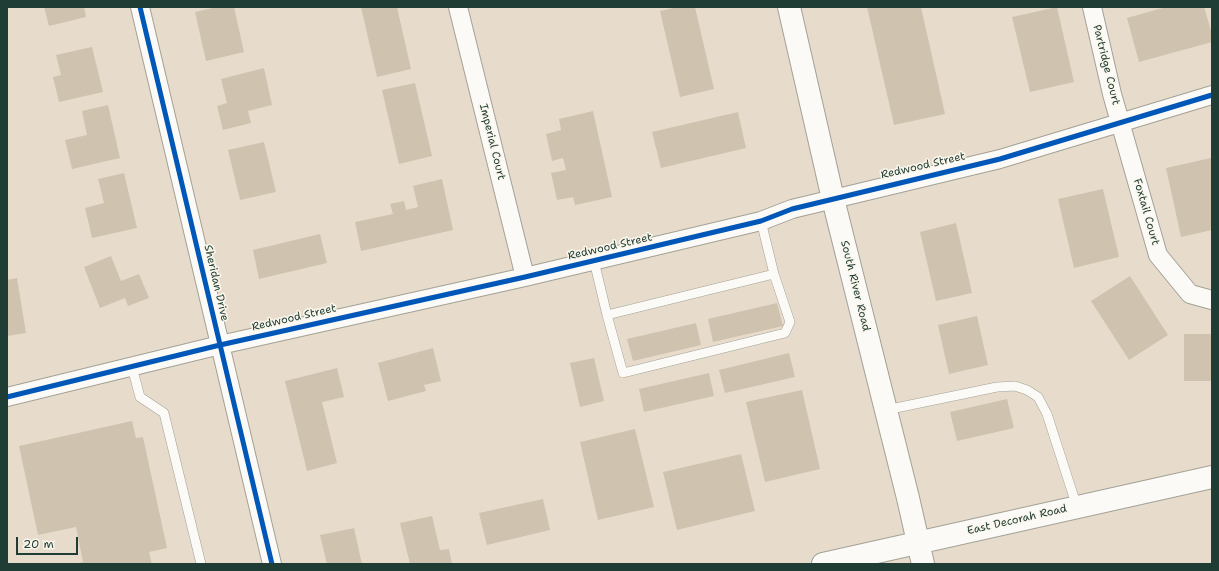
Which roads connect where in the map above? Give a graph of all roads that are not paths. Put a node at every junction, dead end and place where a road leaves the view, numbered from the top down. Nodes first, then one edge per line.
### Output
1 (140, 7) edge
2 (458, 7) edge
3 (789, 7) edge
4 (1092, 7) edge
5 (1212, 96) edge
6 (1120, 122) junction
7 (833, 200) junction
8 (761, 221) junction
9 (594, 261) junction
10 (774, 274) junction
11 (525, 277) junction
12 (1212, 300) edge
13 (607, 315) junction
14 (220, 345) junction
15 (132, 367) junction
16 (7, 397) edge
17 (886, 410) junction
18 (1212, 477) edge
19 (1077, 507) junction
20 (917, 542) junction
21 (201, 564) edge
22 (272, 564) edge
23 (823, 564) edge
24 (923, 564) edge

1 - 14 street, Sheridan Drive
2 - 11 street, Imperial Court
3 - 7 street, South River Road
4 - 6 street, Partridge Court
5 - 6 street, Redwood Street
6 - 7 street, Redwood Street
6 - 12 street, Foxtail Court
7 - 8 street, Redwood Street
7 - 17 street, South River Road
8 - 9 street, Redwood Street
8 - 10 lane
9 - 11 street, Redwood Street
9 - 13 lane
10 - 13 lane
10 - 13 lane
11 - 14 street, Redwood Street
14 - 15 street, Redwood Street
14 - 22 street, Sheridan Drive
15 - 16 street, Redwood Street
15 - 21 lane
17 - 19 lane
17 - 20 street, South River Road
18 - 19 street, East Decorah Road
19 - 20 street, East Decorah Road
20 - 23 street, East Decorah Road
20 - 24 street, South River Road

